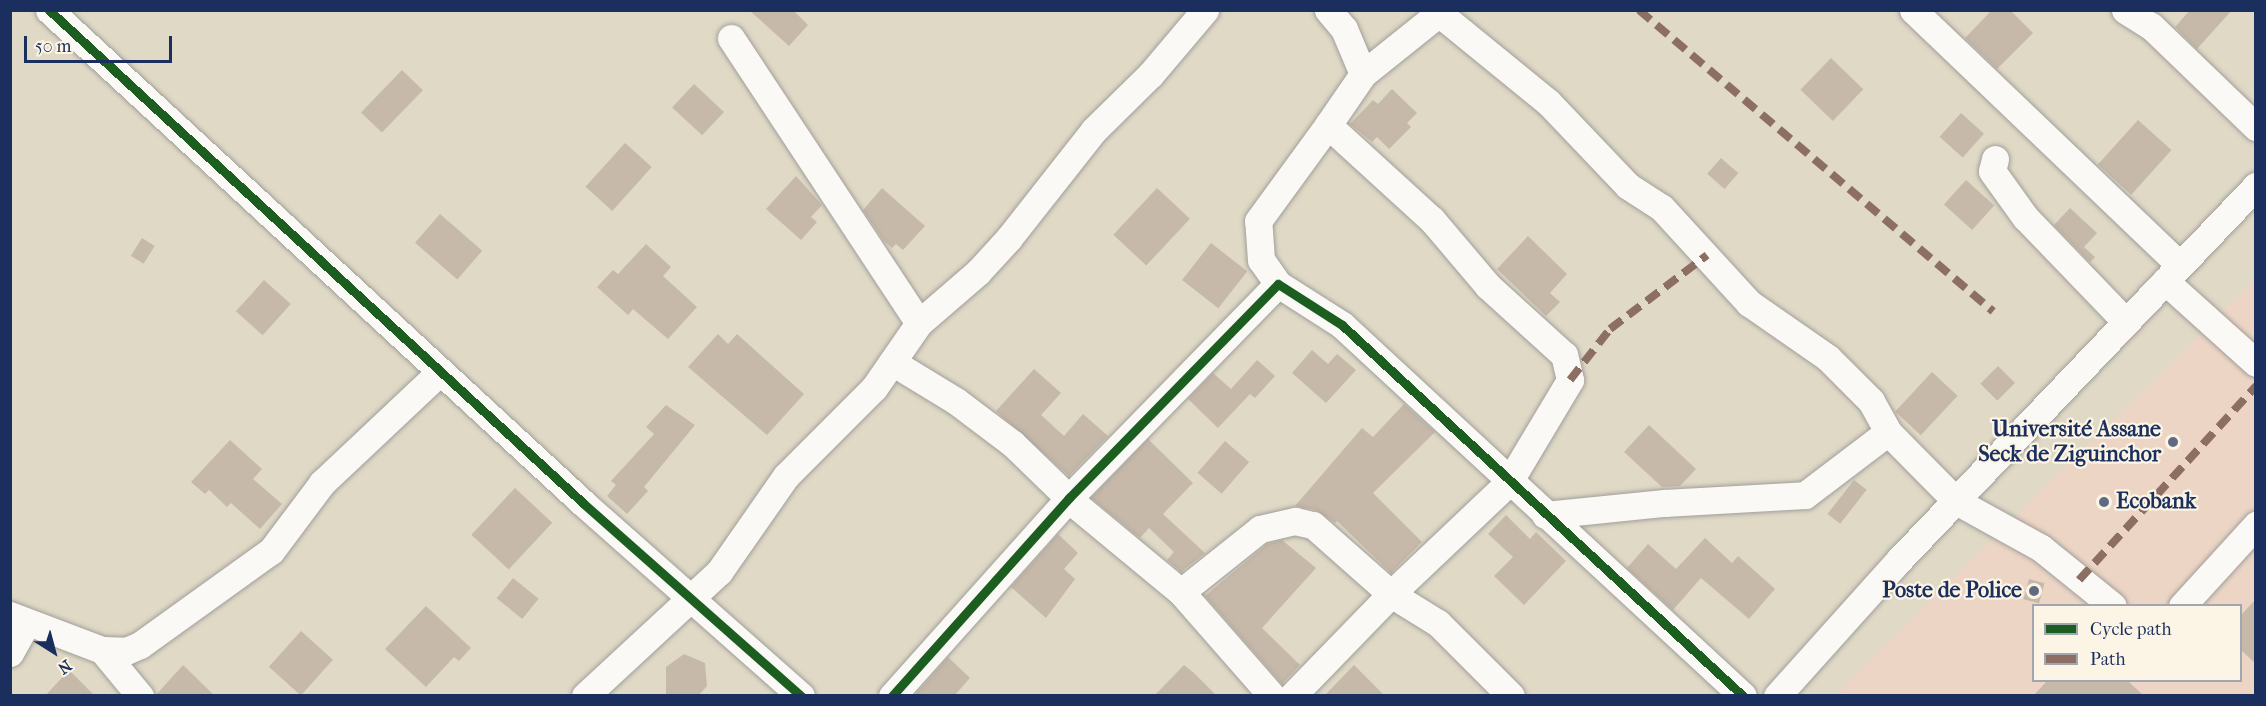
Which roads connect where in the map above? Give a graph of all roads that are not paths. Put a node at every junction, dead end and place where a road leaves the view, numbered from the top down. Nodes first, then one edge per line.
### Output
1 (49, 10) edge
2 (1205, 10) edge
3 (1328, 10) edge
4 (1913, 10) edge
5 (2125, 10) edge
6 (1437, 12) edge
7 (731, 38) dead end
8 (1363, 74) junction
9 (1328, 125) junction
10 (2256, 127) edge
11 (1995, 159) dead end
12 (2256, 186) edge
13 (2173, 273) junction
14 (1278, 284) junction
15 (2125, 321) junction
16 (919, 323) junction
17 (892, 362) junction
18 (2256, 363) edge
19 (441, 371) junction
20 (1888, 432) junction
21 (1509, 482) junction
22 (1069, 498) junction
23 (1956, 501) junction
24 (1545, 515) junction
25 (2256, 525) edge
26 (1181, 592) junction
27 (1391, 594) junction
28 (692, 599) junction
29 (2110, 604) edge
30 (2184, 604) edge
31 (19, 619) edge
32 (102, 650) junction
33 (10, 653) edge
34 (127, 690) edge
35 (585, 696) edge
36 (801, 696) edge
37 (892, 696) edge
38 (1272, 696) edge
39 (1292, 696) edge
40 (1511, 696) edge
41 (1743, 696) edge
42 (1777, 696) edge

1 - 19 street
2 - 16 street
3 - 8 street
4 - 13 street
5 - 10 street
6 - 8 street
6 - 20 street
7 - 16 street
8 - 9 street
9 - 14 street
9 - 21 street
11 - 15 street
12 - 13 street
13 - 15 street
13 - 18 street
14 - 21 street
14 - 22 street
15 - 23 street
16 - 17 street
17 - 22 street
17 - 28 street
19 - 28 street
19 - 32 street
20 - 23 street
20 - 24 street
21 - 24 street
21 - 27 street
22 - 26 street
22 - 37 street
23 - 29 street
23 - 42 street
24 - 41 street
25 - 30 street
26 - 27 street
26 - 38 street
27 - 39 street
27 - 40 street
28 - 35 street
28 - 36 street
31 - 32 street
31 - 33 street
32 - 34 street

